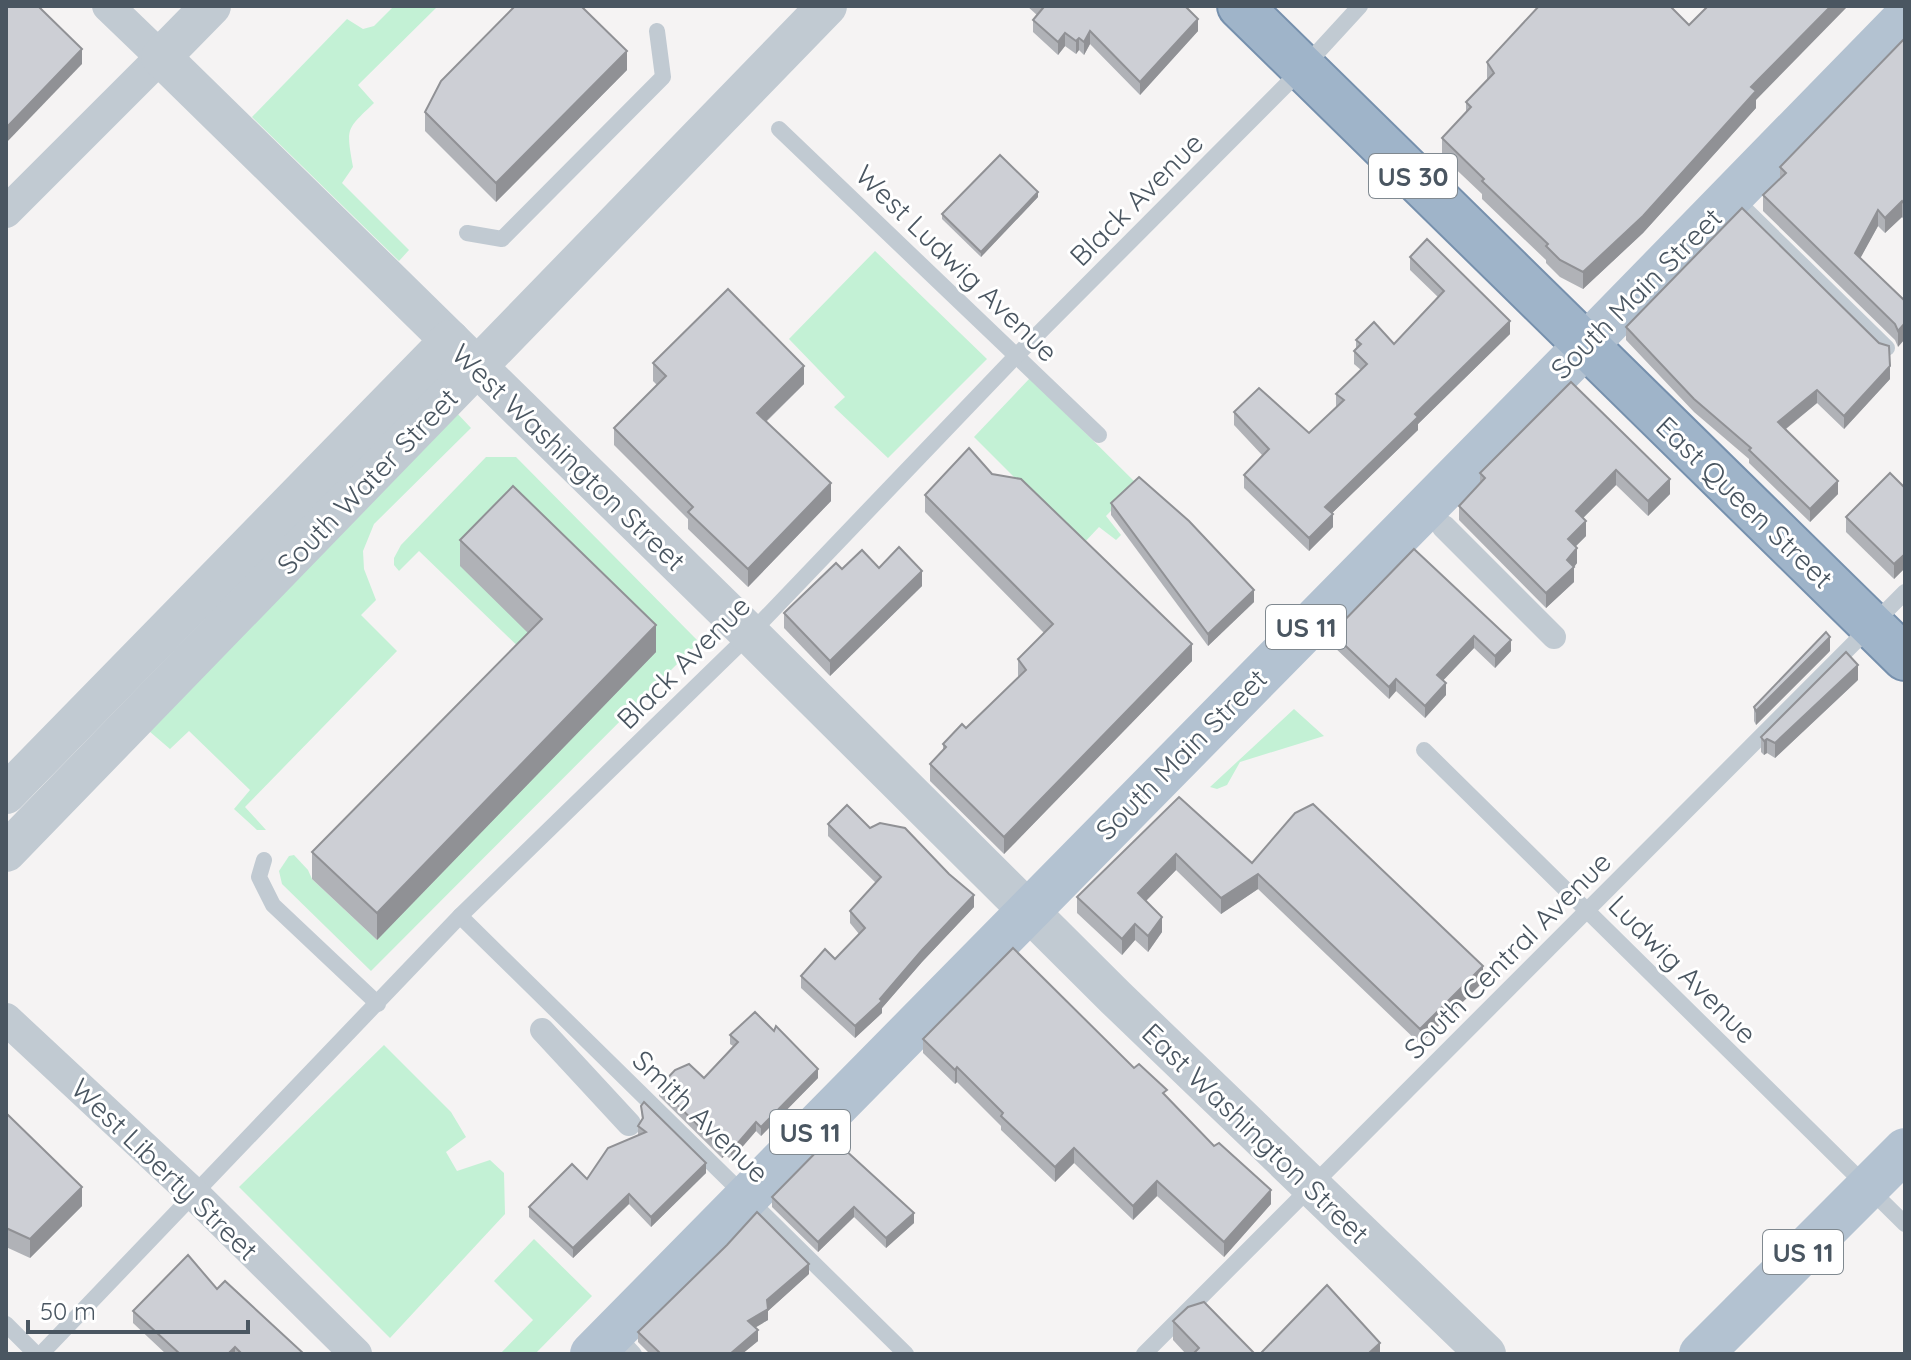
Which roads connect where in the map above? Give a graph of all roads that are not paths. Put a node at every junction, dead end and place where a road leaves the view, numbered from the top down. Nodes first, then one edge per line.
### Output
1 (108, 6) edge
2 (211, 6) edge
3 (827, 6) edge
4 (1240, 6) edge
5 (1360, 6) edge
6 (1905, 18) edge
7 (657, 31) dead end
8 (161, 57) junction
9 (1304, 67) junction
10 (779, 129) dead end
11 (1746, 210) edge
12 (6, 212) edge
13 (467, 233) dead end
14 (1585, 346) junction
15 (1887, 348) edge
16 (464, 354) junction
17 (1017, 355) junction
18 (1099, 435) dead end
19 (1444, 527) dead end
20 (1905, 592) edge
21 (1872, 626) junction
22 (750, 634) junction
23 (1554, 637) dead end
24 (1905, 658) edge
25 (1424, 750) dead end
26 (6, 794) edge
27 (6, 852) edge
28 (264, 860) dead end
29 (1028, 909) junction
30 (1587, 911) junction
31 (460, 916) junction
32 (378, 1004) junction
33 (6, 1019) edge
34 (542, 1030) dead end
35 (629, 1124) dead end
36 (1905, 1150) edge
37 (1312, 1187) junction
38 (1868, 1187) junction
39 (195, 1195) junction
40 (746, 1197) junction
41 (1905, 1224) edge
42 (6, 1324) edge
43 (613, 1347) edge
44 (38, 1354) edge
45 (356, 1354) edge
46 (906, 1354) edge
47 (1144, 1354) edge
48 (1486, 1354) edge
49 (1701, 1354) edge

1 - 8 street, West Washington Street
2 - 8 street
3 - 16 street, South Water Street
4 - 9 highway, US 30
5 - 9 lane, Black Avenue
6 - 14 main road, South Main Street / US 11
7 - 13 lane
8 - 12 street
8 - 16 street, West Washington Street
9 - 14 highway, US 30
9 - 17 lane, Black Avenue
10 - 17 lane, West Ludwig Avenue
11 - 15 lane
14 - 21 highway, East Queen Street / US 30
14 - 29 main road, South Main Street / US 11
16 - 22 street, West Washington Street
16 - 26 street, South Water Street
16 - 27 street, South Water Street
17 - 18 lane, West Ludwig Avenue
17 - 22 lane, Black Avenue
19 - 23 street
20 - 21 lane, South Central Avenue
21 - 24 highway, East Queen Street / US 30
21 - 30 lane, South Central Avenue
22 - 29 street, West Washington Street
22 - 31 lane, Black Avenue
25 - 30 lane, Ludwig Avenue
28 - 32 lane
29 - 37 street, East Washington Street
29 - 40 main road, South Main Street / US 11
30 - 37 lane, South Central Avenue
30 - 38 lane, Ludwig Avenue
31 - 32 lane, Black Avenue
31 - 40 lane, Smith Avenue
32 - 39 lane, Black Avenue
33 - 39 street, West Liberty Street
34 - 35 street
36 - 38 main road, US 11
37 - 47 lane, South Central Avenue
37 - 48 street, East Washington Street
38 - 41 lane, Ludwig Avenue
38 - 49 main road, US 11
39 - 44 lane, Black Avenue
39 - 45 street, West Liberty Street
40 - 43 main road, South Main Street / US 11
40 - 46 lane, Smith Avenue
42 - 44 lane

